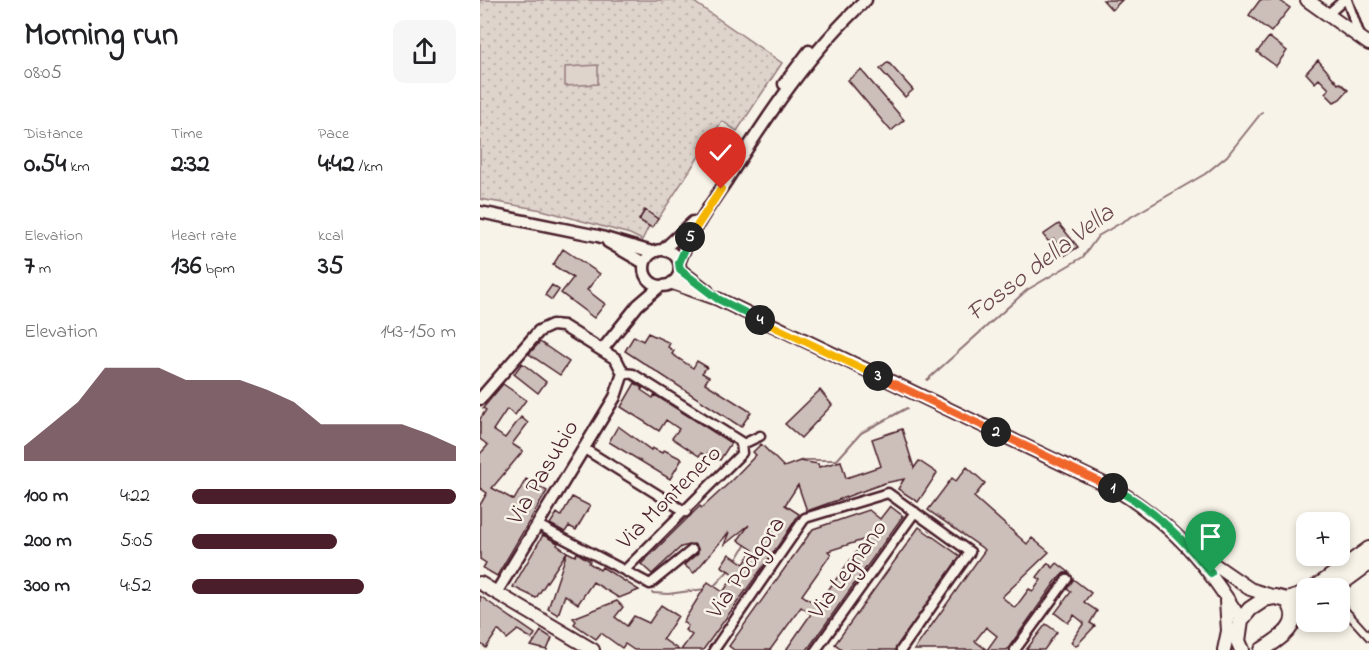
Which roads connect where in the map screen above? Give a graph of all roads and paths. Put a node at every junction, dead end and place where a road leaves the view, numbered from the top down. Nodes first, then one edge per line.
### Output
1 (856, 0) edge
2 (866, 0) edge
3 (1307, 0) edge
4 (1334, 0) edge
5 (1346, 0) edge
6 (1327, 15) junction
7 (1365, 41) edge
8 (480, 212) edge
9 (598, 236) junction
10 (683, 240) junction
11 (658, 251) junction
12 (644, 263) junction
13 (680, 267) junction
14 (647, 279) junction
15 (673, 283) junction
16 (659, 287) junction
17 (718, 299) junction
18 (638, 305) junction
19 (602, 350) junction
20 (623, 373) junction
21 (480, 399) edge
22 (760, 436) dead end
23 (584, 448) junction
24 (742, 449) junction
25 (686, 512) junction
26 (915, 512) junction
27 (538, 525) junction
28 (1191, 549) junction
29 (1369, 549) edge
30 (692, 550) dead end
31 (1369, 563) edge
32 (626, 570) junction
33 (1330, 578) edge
34 (1349, 578) edge
35 (1067, 579) dead end
36 (480, 583) edge
37 (1224, 591) junction
38 (496, 593) junction
39 (1296, 596) edge
40 (1281, 598) junction
41 (1350, 616) edge
42 (1241, 620) junction
43 (1295, 621) joint
44 (1283, 634) junction
45 (1369, 637) edge
46 (818, 647) edge
47 (1239, 648) edge
48 (593, 650) edge
49 (714, 650) edge
50 (829, 650) edge
51 (901, 650) edge
52 (1015, 650) edge
53 (1224, 650) edge
54 (1262, 650) edge
55 (1272, 650) edge

1 - 10 street
2 - 10 street
3 - 6 main road
4 - 6 street
5 - 6 street
5 - 7 street
6 - 7 main road
8 - 9 street
9 - 11 street
9 - 12 street
10 - 11 street
10 - 13 street
11 - 12 street
11 - 13 street
12 - 14 street
13 - 15 street
13 - 17 main road
14 - 16 street
14 - 18 street
15 - 16 street
15 - 17 main road
16 - 18 street
17 - 28 main road
18 - 19 street
19 - 20 street
19 - 21 street
20 - 23 street, Via Pasubio
20 - 24 street
22 - 24 street
23 - 25 street
23 - 27 street, Via Pasubio
24 - 25 street, Via Montenero
25 - 32 street, Via Montenero
26 - 46 street, Via Legnano
26 - 49 street, Via Podgora
26 - 51 street
27 - 32 street
27 - 38 street, Via Pasubio
28 - 37 main road
28 - 40 main road
29 - 33 main road
30 - 32 street
31 - 34 main road
35 - 52 street
36 - 38 main road
37 - 42 main road
37 - 53 main road
38 - 48 main road
39 - 40 main road
40 - 42 main road
40 - 43 main road
41 - 45 street
42 - 47 main road
43 - 44 main road
44 - 54 main road
44 - 55 main road
46 - 50 street

